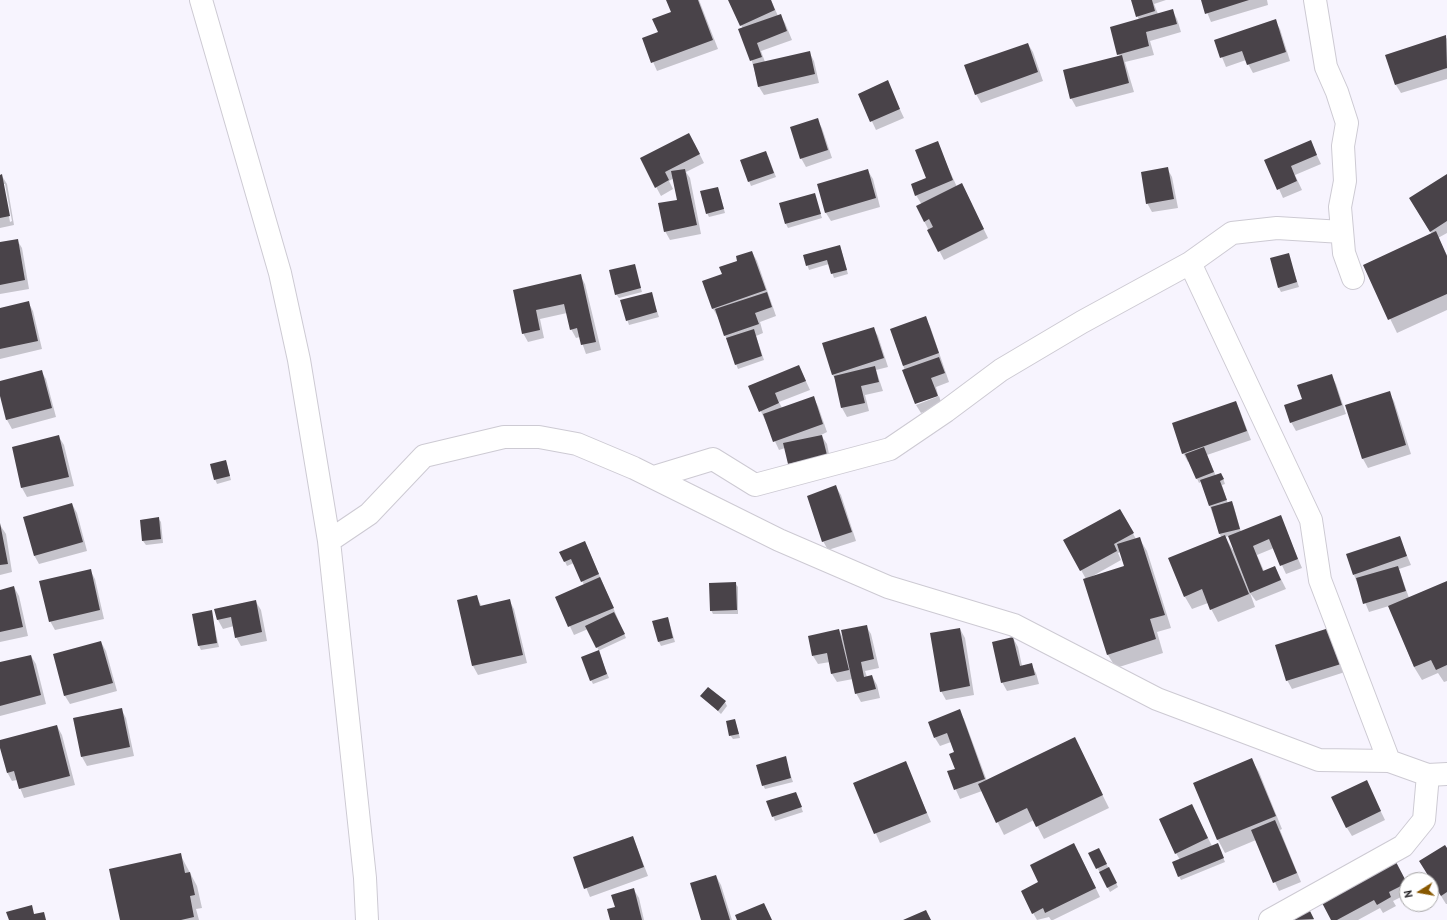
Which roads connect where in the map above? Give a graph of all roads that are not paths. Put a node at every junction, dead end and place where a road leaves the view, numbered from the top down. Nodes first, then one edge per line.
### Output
1 (201, 0) edge
2 (1315, 0) edge
3 (1342, 232) junction
4 (1190, 263) junction
5 (1353, 278) dead end
6 (654, 477) junction
7 (329, 541) junction
8 (1389, 761) junction
9 (1437, 774) edge
10 (367, 920) edge
11 (1270, 920) edge

1 - 7 street
2 - 3 street
3 - 4 street
3 - 5 street
4 - 6 street
4 - 8 street
6 - 7 street
6 - 8 street
7 - 10 street
8 - 9 street
9 - 11 street

